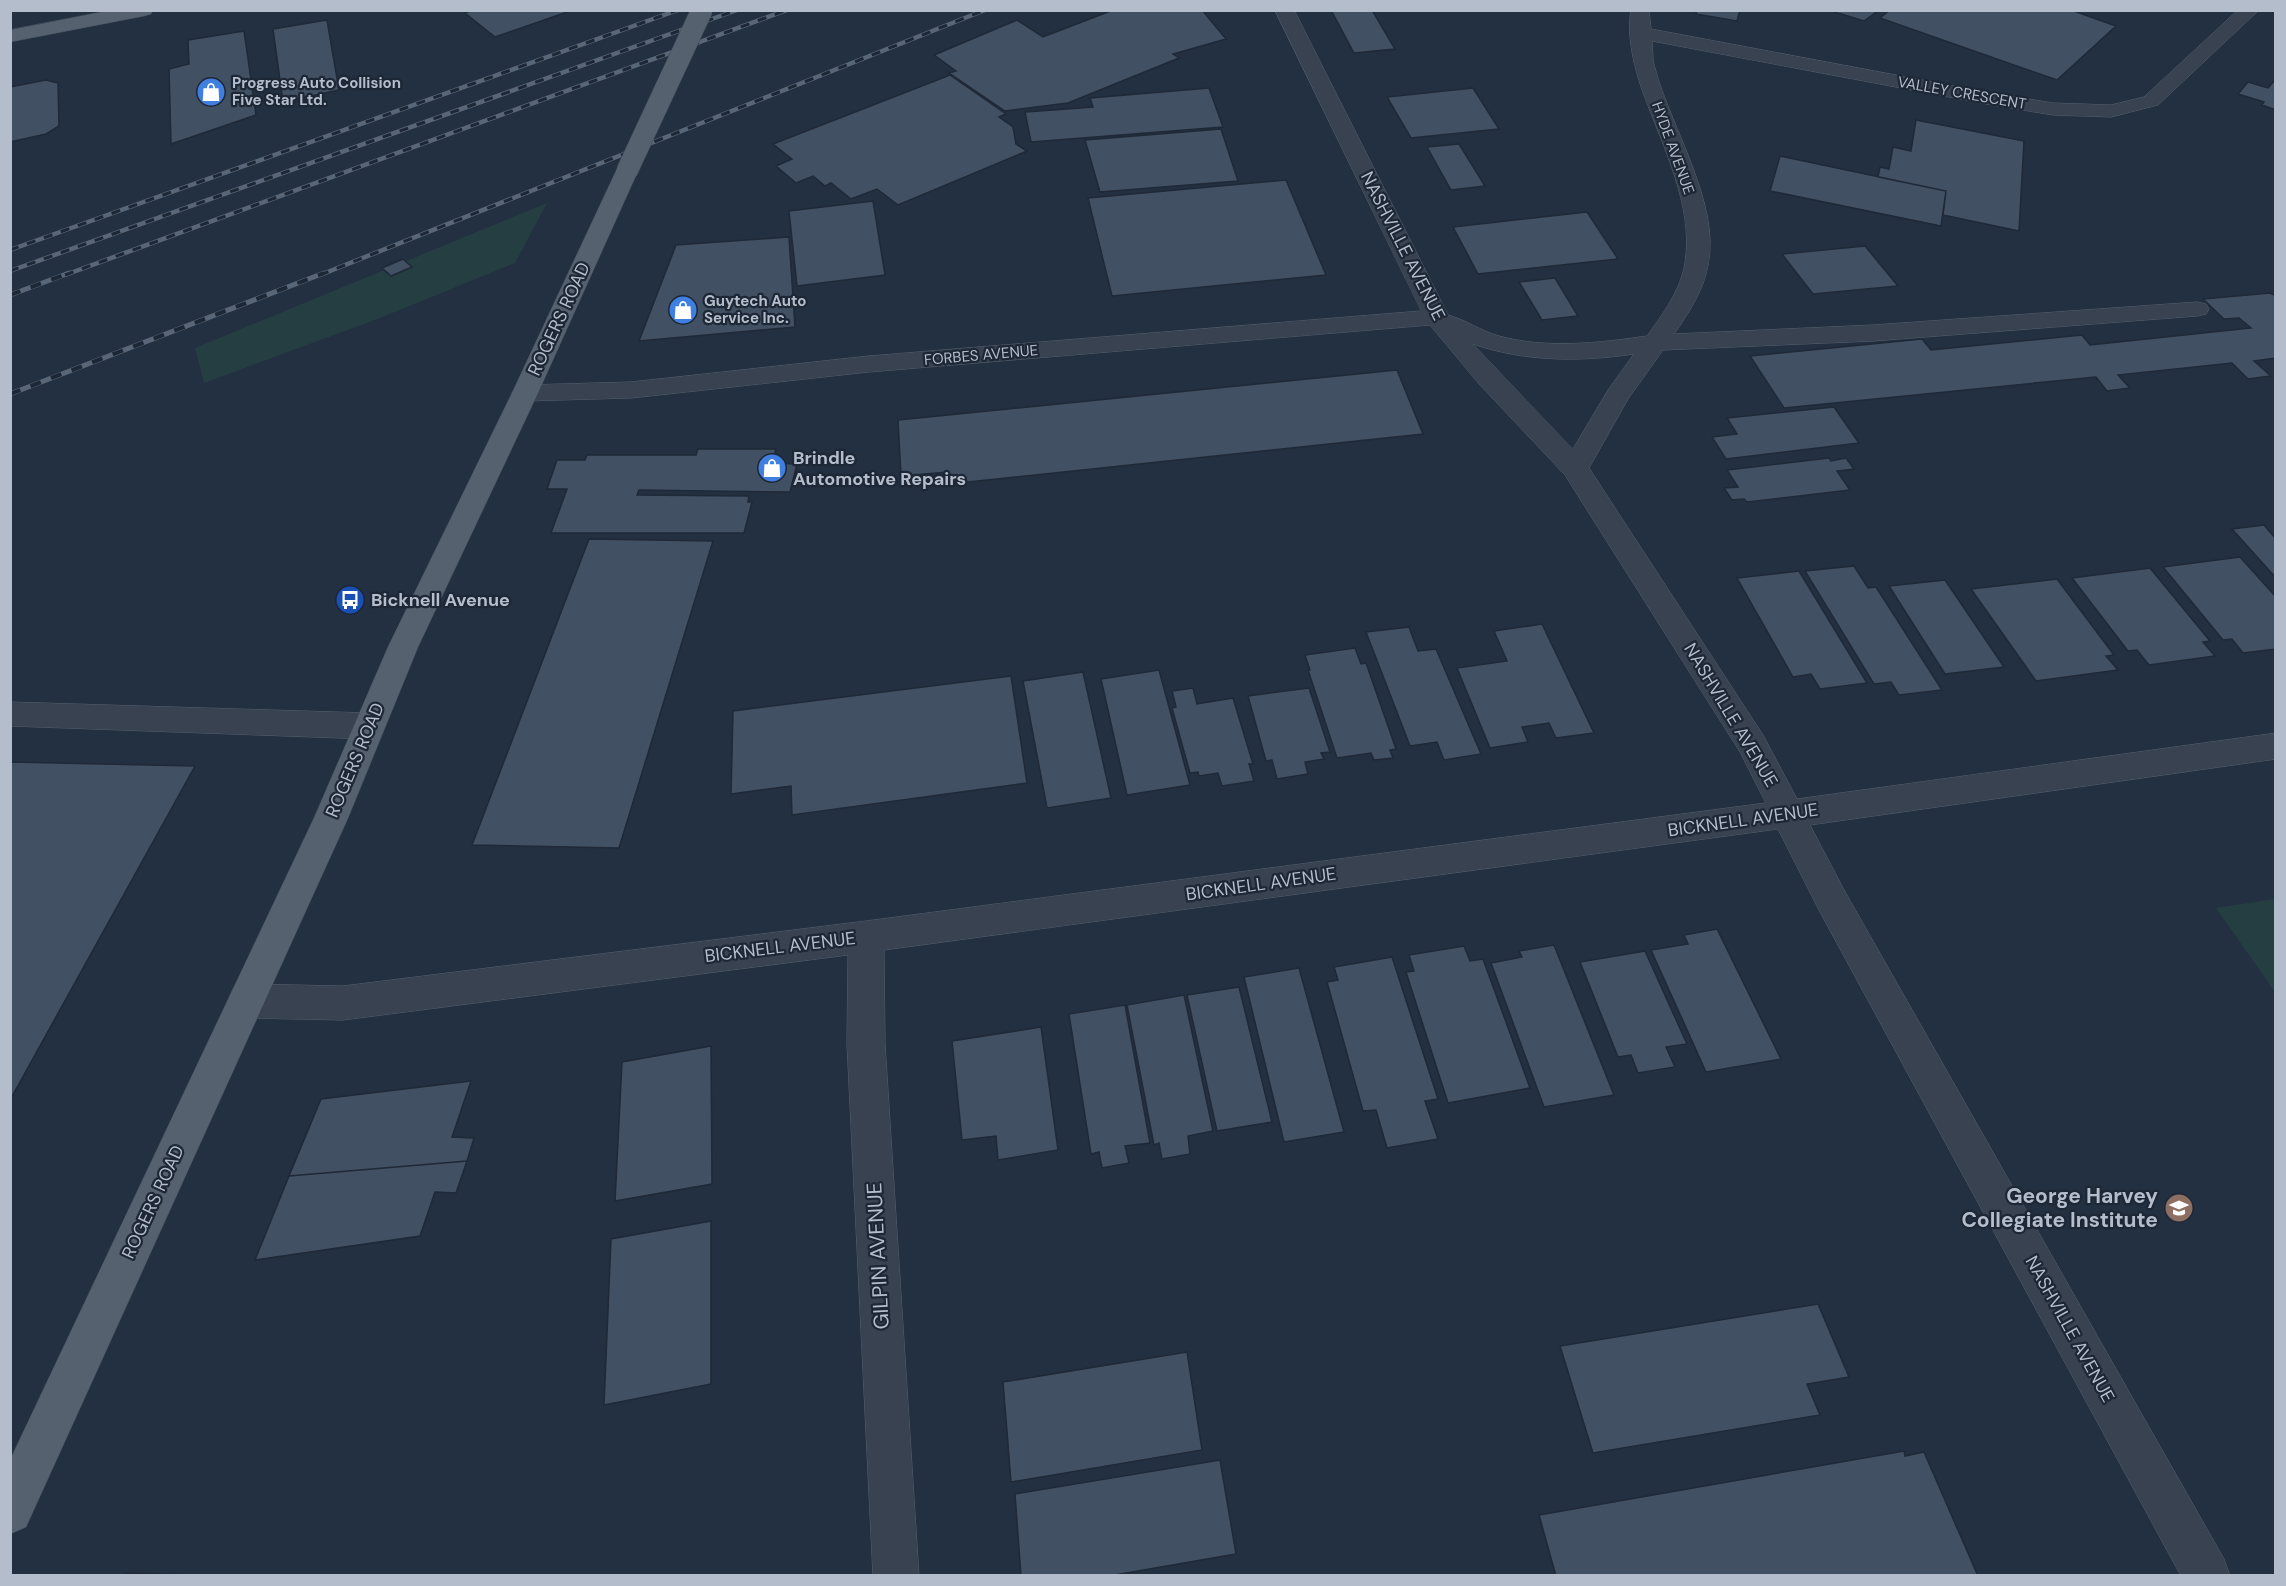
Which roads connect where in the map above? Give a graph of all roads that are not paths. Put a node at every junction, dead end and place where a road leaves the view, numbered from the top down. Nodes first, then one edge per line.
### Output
1 (144, 10) edge
2 (702, 10) edge
3 (1284, 10) edge
4 (2250, 10) edge
5 (1641, 22) edge
6 (10, 36) edge
7 (2197, 309) dead end
8 (1436, 317) junction
9 (1654, 343) junction
10 (525, 393) junction
11 (1575, 468) junction
12 (10, 714) edge
13 (368, 726) junction
14 (2276, 746) edge
15 (1790, 814) junction
16 (866, 937) junction
17 (246, 1001) junction
18 (10, 1511) edge
19 (896, 1575) edge
20 (2207, 1575) edge

1 - 6 main road
2 - 10 main road, ROGERS ROAD, bridge
3 - 8 street, NASHVILLE AVENUE
4 - 5 street, VALLEY CRESCENT
5 - 9 street, HYDE AVENUE
7 - 9 street
8 - 9 street
8 - 10 street, FORBES AVENUE
8 - 11 street, NASHVILLE AVENUE
9 - 11 street, HYDE AVENUE
10 - 13 main road, ROGERS ROAD
11 - 15 street, NASHVILLE AVENUE
12 - 13 street
13 - 17 main road, ROGERS ROAD
14 - 15 street, BICKNELL AVENUE
15 - 16 street, BICKNELL AVENUE
15 - 20 street, NASHVILLE AVENUE
16 - 17 street, BICKNELL AVENUE
16 - 19 street, GILPIN AVENUE
17 - 18 main road, ROGERS ROAD

